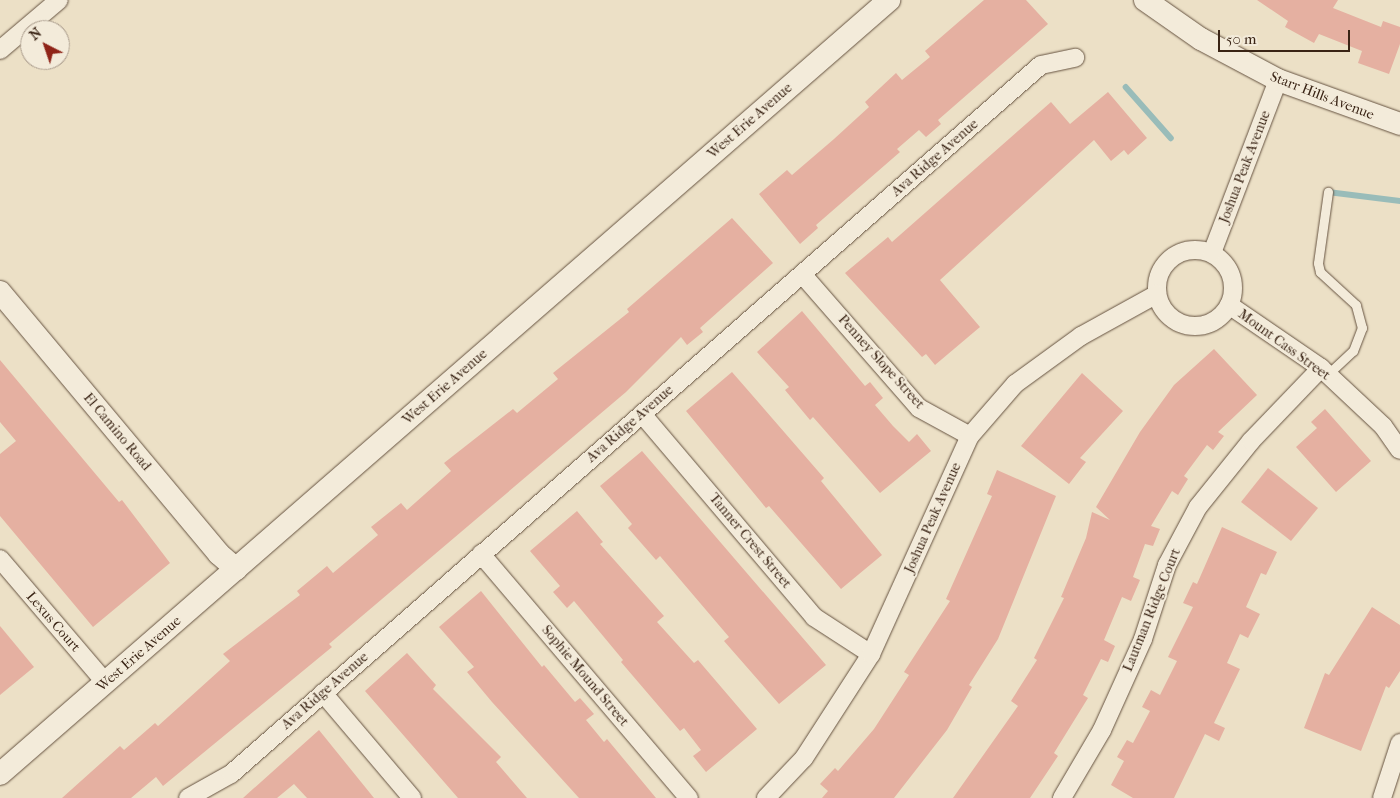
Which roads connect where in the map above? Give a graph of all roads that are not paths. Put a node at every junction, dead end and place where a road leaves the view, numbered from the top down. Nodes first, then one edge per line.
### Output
1 (58, 0) edge
2 (889, 0) edge
3 (1145, 0) edge
4 (0, 50) edge
5 (1075, 58) dead end
6 (1278, 80) junction
7 (1400, 124) edge
8 (1328, 192) dead end
9 (1212, 253) junction
10 (802, 274) junction
11 (0, 292) edge
12 (1157, 294) junction
13 (1229, 305) junction
14 (1324, 371) junction
15 (642, 414) junction
16 (970, 436) junction
17 (1400, 450) edge
18 (481, 554) junction
19 (0, 560) edge
20 (236, 569) junction
21 (871, 654) junction
22 (106, 683) junction
23 (323, 693) junction
24 (1400, 743) edge
25 (0, 774) edge
26 (188, 798) edge
27 (412, 798) edge
28 (689, 798) edge
29 (766, 798) edge
30 (1062, 798) edge
31 (1382, 798) edge

1 - 4 street
2 - 20 street, West Erie Avenue
3 - 6 street, Starr Hills Avenue
5 - 10 street, Ava Ridge Avenue
6 - 7 street, Starr Hills Avenue
6 - 9 street, Joshua Peak Avenue
8 - 14 lane
9 - 12 street
9 - 13 street
10 - 15 street, Ava Ridge Avenue
10 - 16 street, Penney Slope Street
11 - 20 street, El Camino Road
12 - 13 street
12 - 16 street, Joshua Peak Avenue
13 - 14 street, Mount Cass Street
14 - 17 street, Mount Cass Street
14 - 30 street, Lautman Ridge Court
15 - 18 street, Ava Ridge Avenue
15 - 21 street, Tanner Crest Street
16 - 21 street, Joshua Peak Avenue
18 - 23 street, Ava Ridge Avenue
18 - 28 street, Sophie Mound Street
19 - 22 street, Lexus Court
20 - 22 street, West Erie Avenue
21 - 29 street, Joshua Peak Avenue
22 - 25 street, West Erie Avenue
23 - 26 street, Ava Ridge Avenue
23 - 27 street
24 - 31 street

